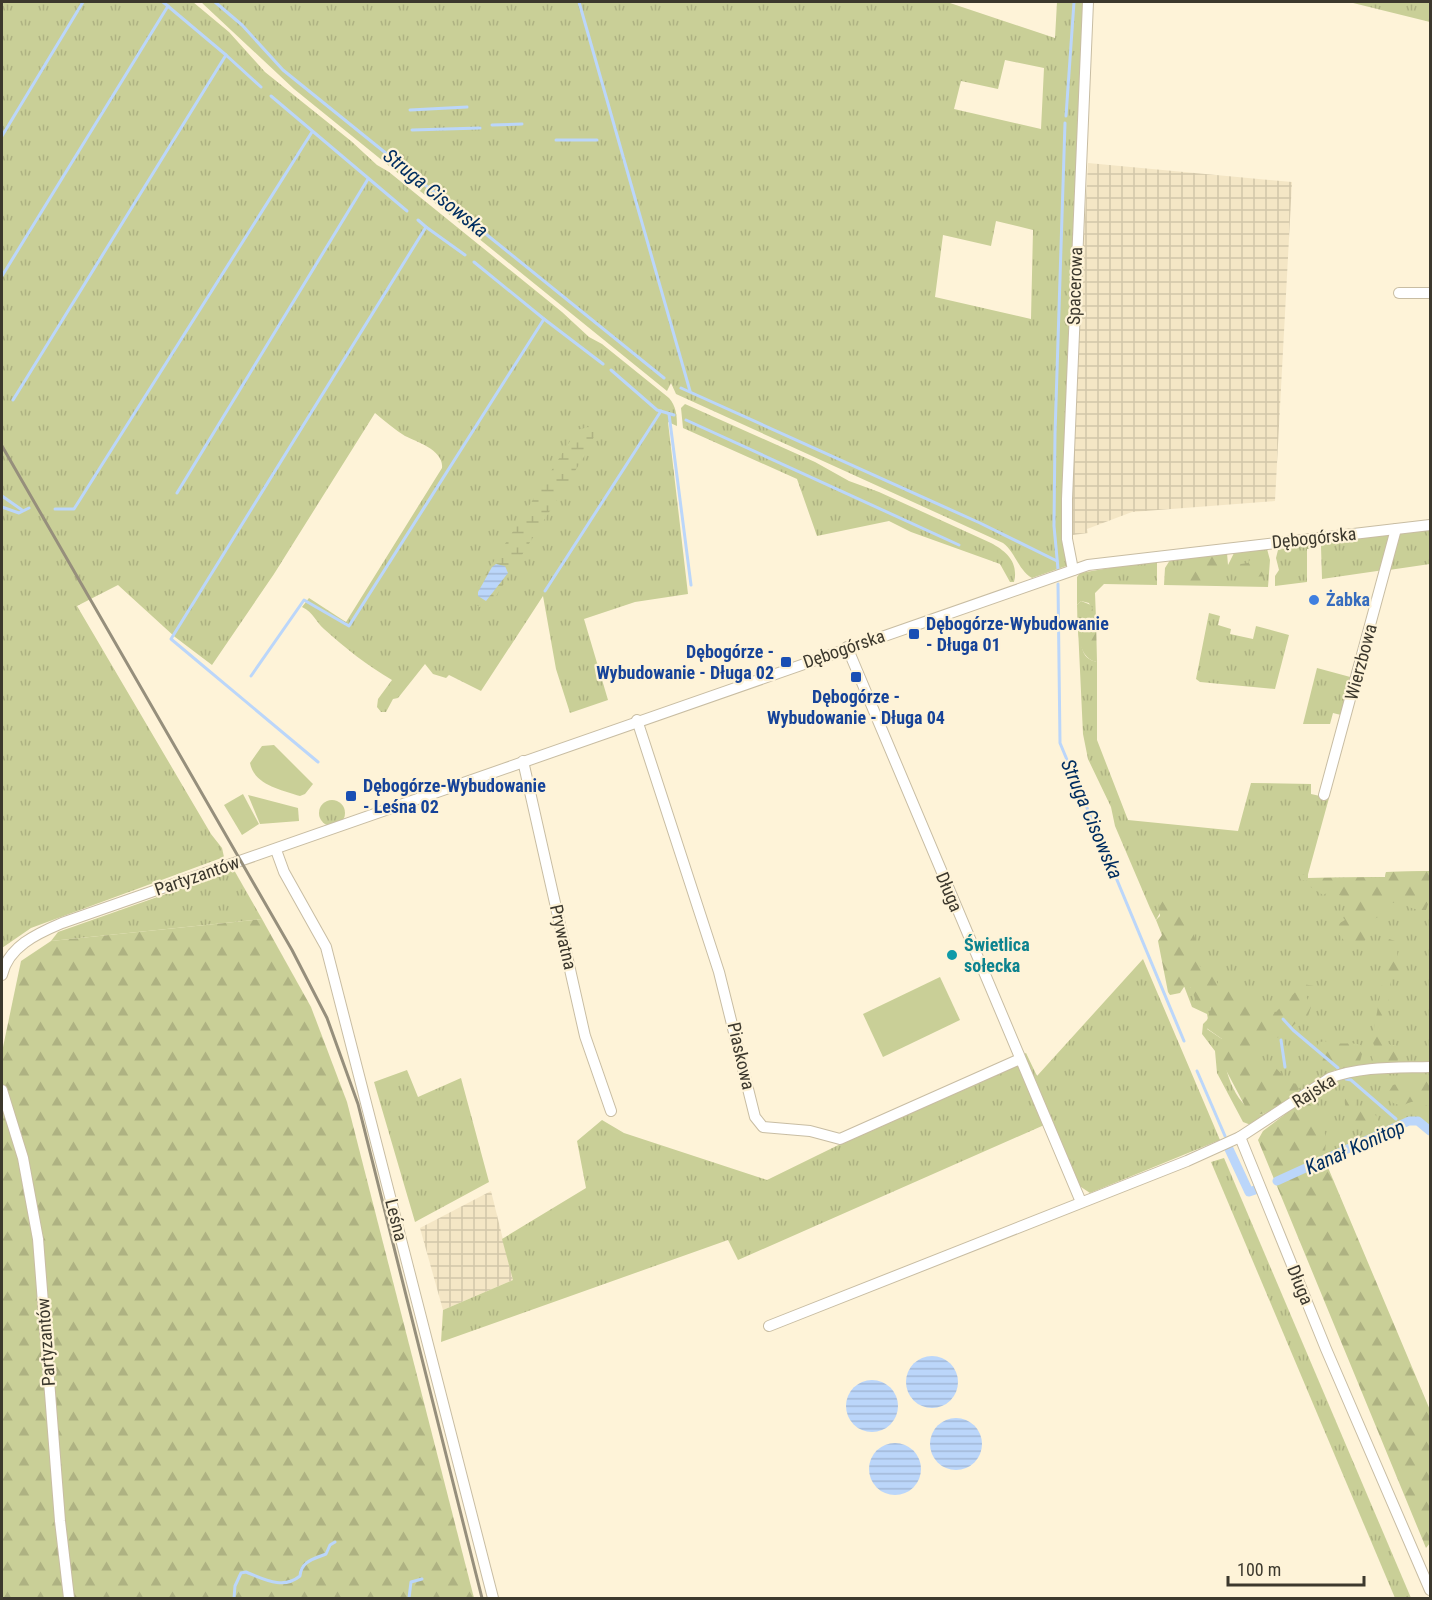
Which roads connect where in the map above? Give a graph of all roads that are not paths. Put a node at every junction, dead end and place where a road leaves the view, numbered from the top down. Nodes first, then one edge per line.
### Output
1 (1088, 2) edge
2 (1399, 293) dead end
3 (1431, 294) edge
4 (1431, 525) edge
5 (1396, 529) junction
6 (1073, 570) junction
7 (847, 647) junction
8 (637, 720) junction
9 (523, 761) junction
10 (1324, 795) dead end
11 (276, 850) junction
12 (3, 963) edge
13 (2, 975) edge
14 (1020, 1059) junction
15 (1431, 1067) edge
16 (2, 1090) edge
17 (611, 1111) dead end
18 (1240, 1137) junction
19 (1081, 1202) junction
20 (769, 1326) dead end
21 (1431, 1590) edge
22 (69, 1599) edge
23 (493, 1599) edge

1 - 6 street, Spacerowa
2 - 3 street
4 - 5 street, Dębogórska
5 - 6 street, Dębogórska
5 - 10 street, Wierzbowa
6 - 7 street, Dębogórska
7 - 8 street, Dębogórska
7 - 14 street, Długa
8 - 9 street, Dębogórska
8 - 14 street, Piaskowa
9 - 11 street, Dębogórska
9 - 17 street, Prywatna
11 - 12 street, Partyzantów
11 - 23 street, Leśna
12 - 13 street, Partyzantów
14 - 19 street, Długa
15 - 18 street, Rajska
16 - 22 street, Partyzantów
18 - 19 street
18 - 21 street, Długa
19 - 20 street

